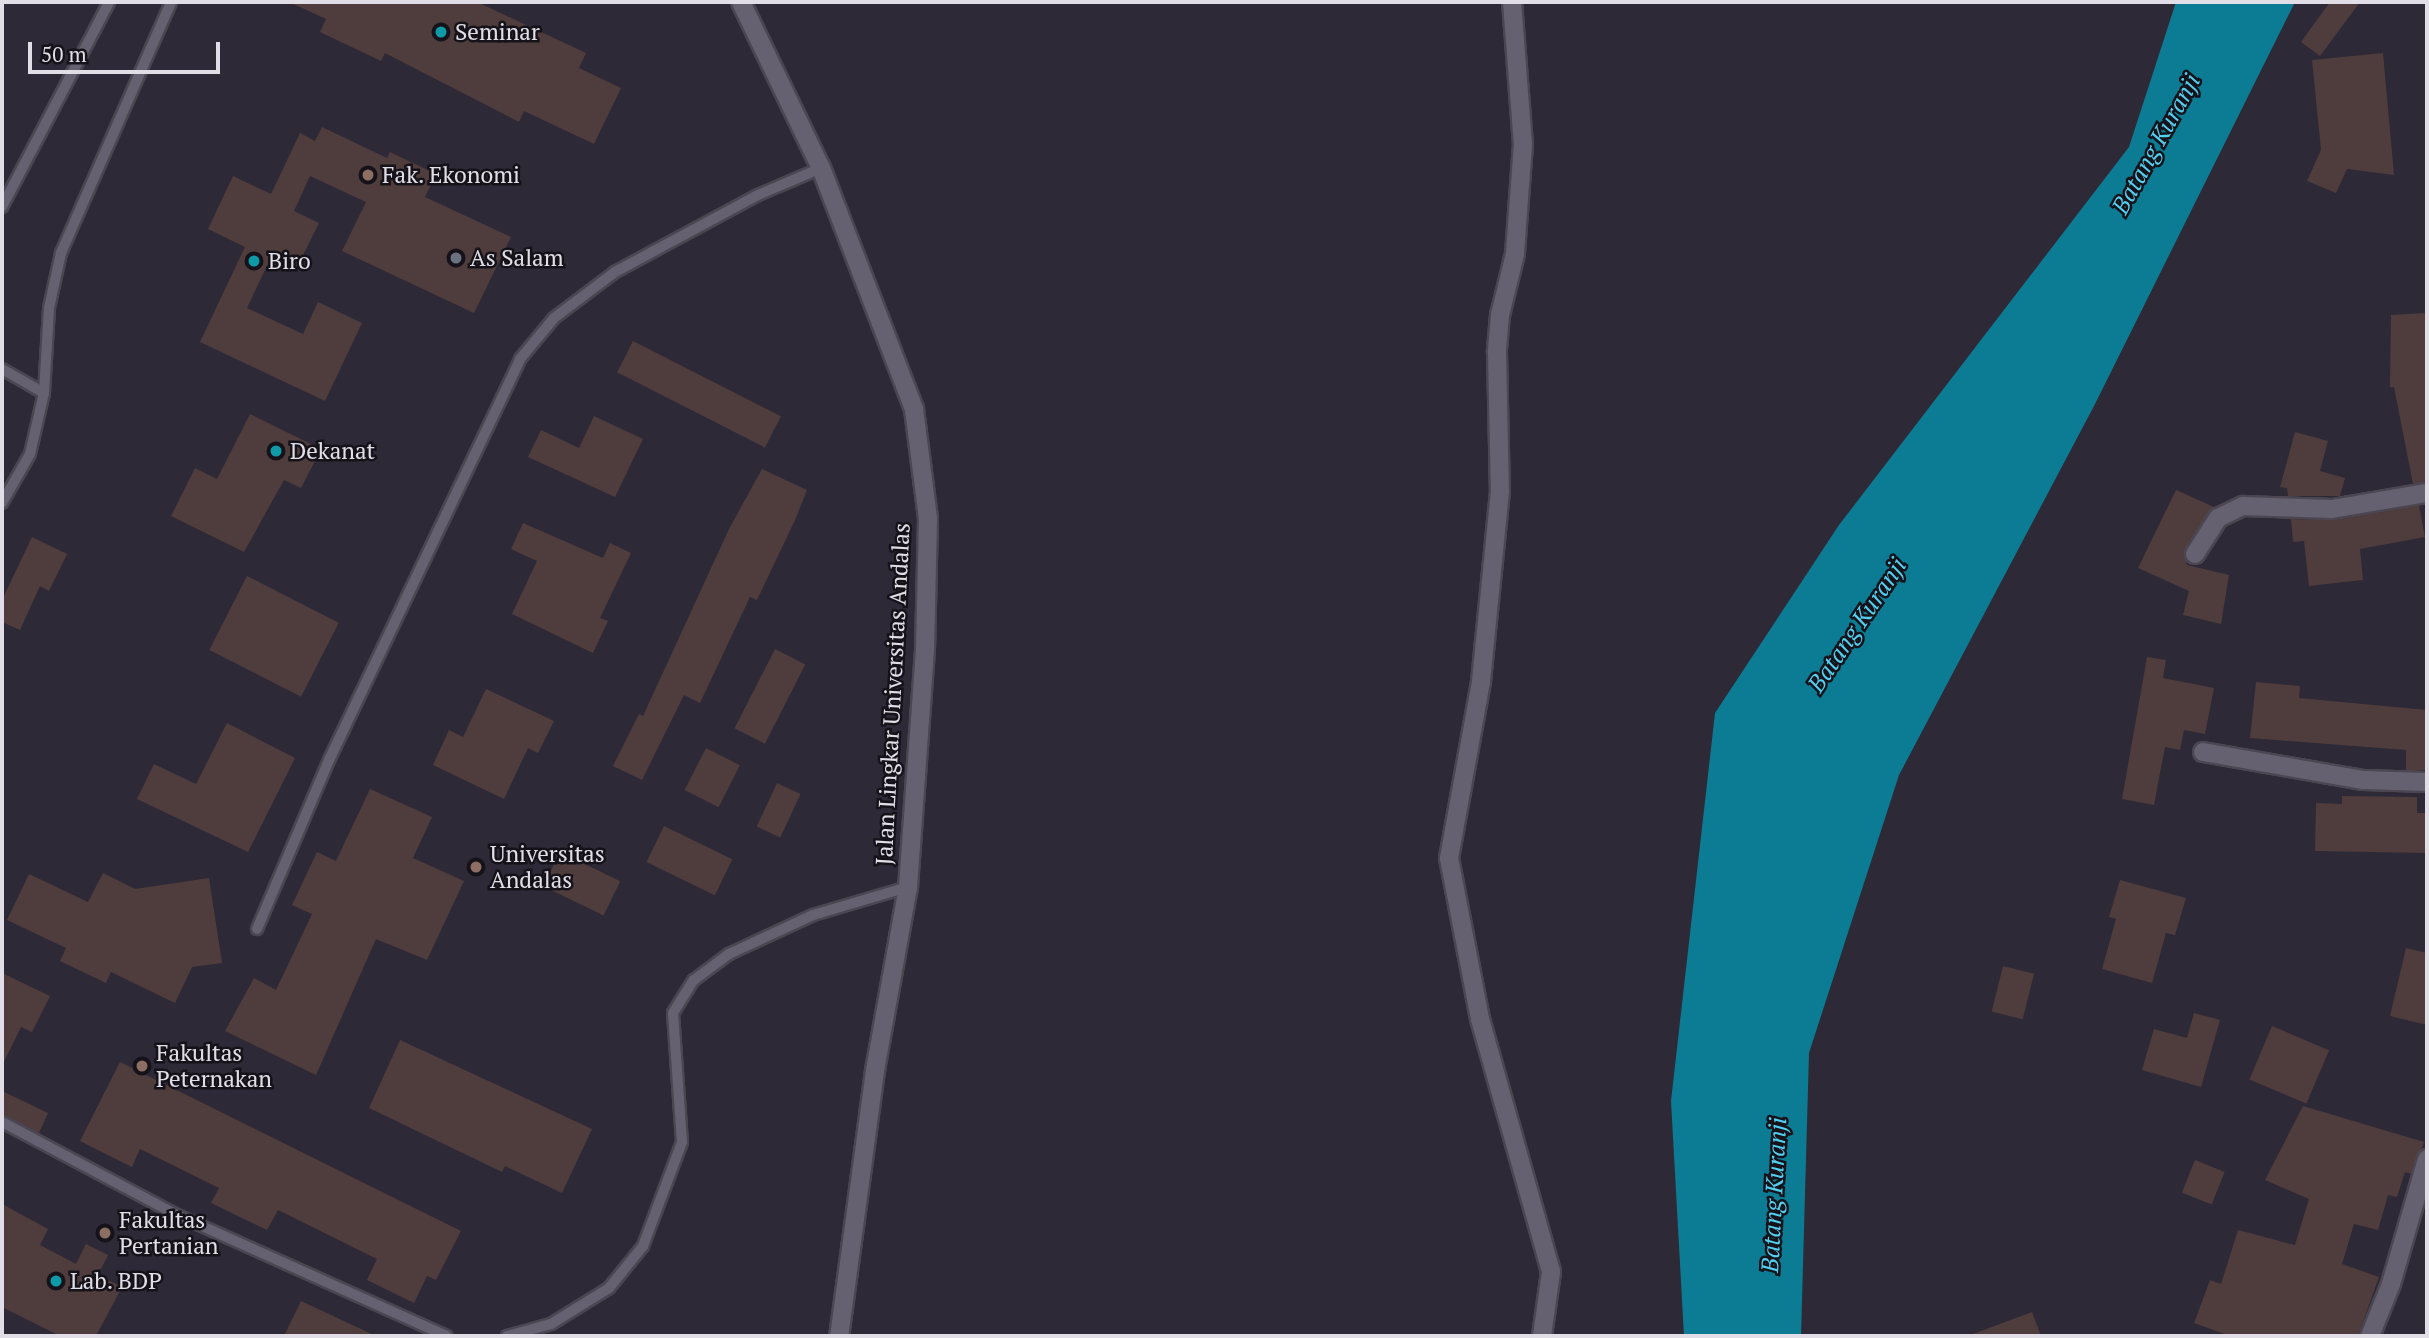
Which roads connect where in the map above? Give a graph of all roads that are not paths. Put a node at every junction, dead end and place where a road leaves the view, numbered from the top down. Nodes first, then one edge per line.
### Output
1 (109, 2) edge
2 (171, 2) edge
3 (741, 2) edge
4 (1513, 2) edge
5 (821, 169) junction
6 (2, 207) edge
7 (2, 369) edge
8 (44, 393) junction
9 (2427, 493) edge
10 (2, 503) edge
11 (2195, 554) dead end
12 (2203, 752) dead end
13 (2427, 782) edge
14 (908, 887) junction
15 (257, 929) dead end
16 (2, 1122) edge
17 (2427, 1159) edge
18 (447, 1336) edge
19 (508, 1336) edge
20 (839, 1336) edge
21 (1542, 1336) edge
22 (2370, 1336) edge

1 - 6 lane
2 - 8 lane
3 - 5 street, Jalan Lingkar Universitas Andalas
4 - 21 street
5 - 14 street, Jalan Lingkar Universitas Andalas
5 - 15 lane
7 - 8 lane
8 - 10 lane
9 - 11 street
12 - 13 street
14 - 19 lane
14 - 20 street, Jalan Lingkar Universitas Andalas
16 - 18 lane
17 - 22 street

